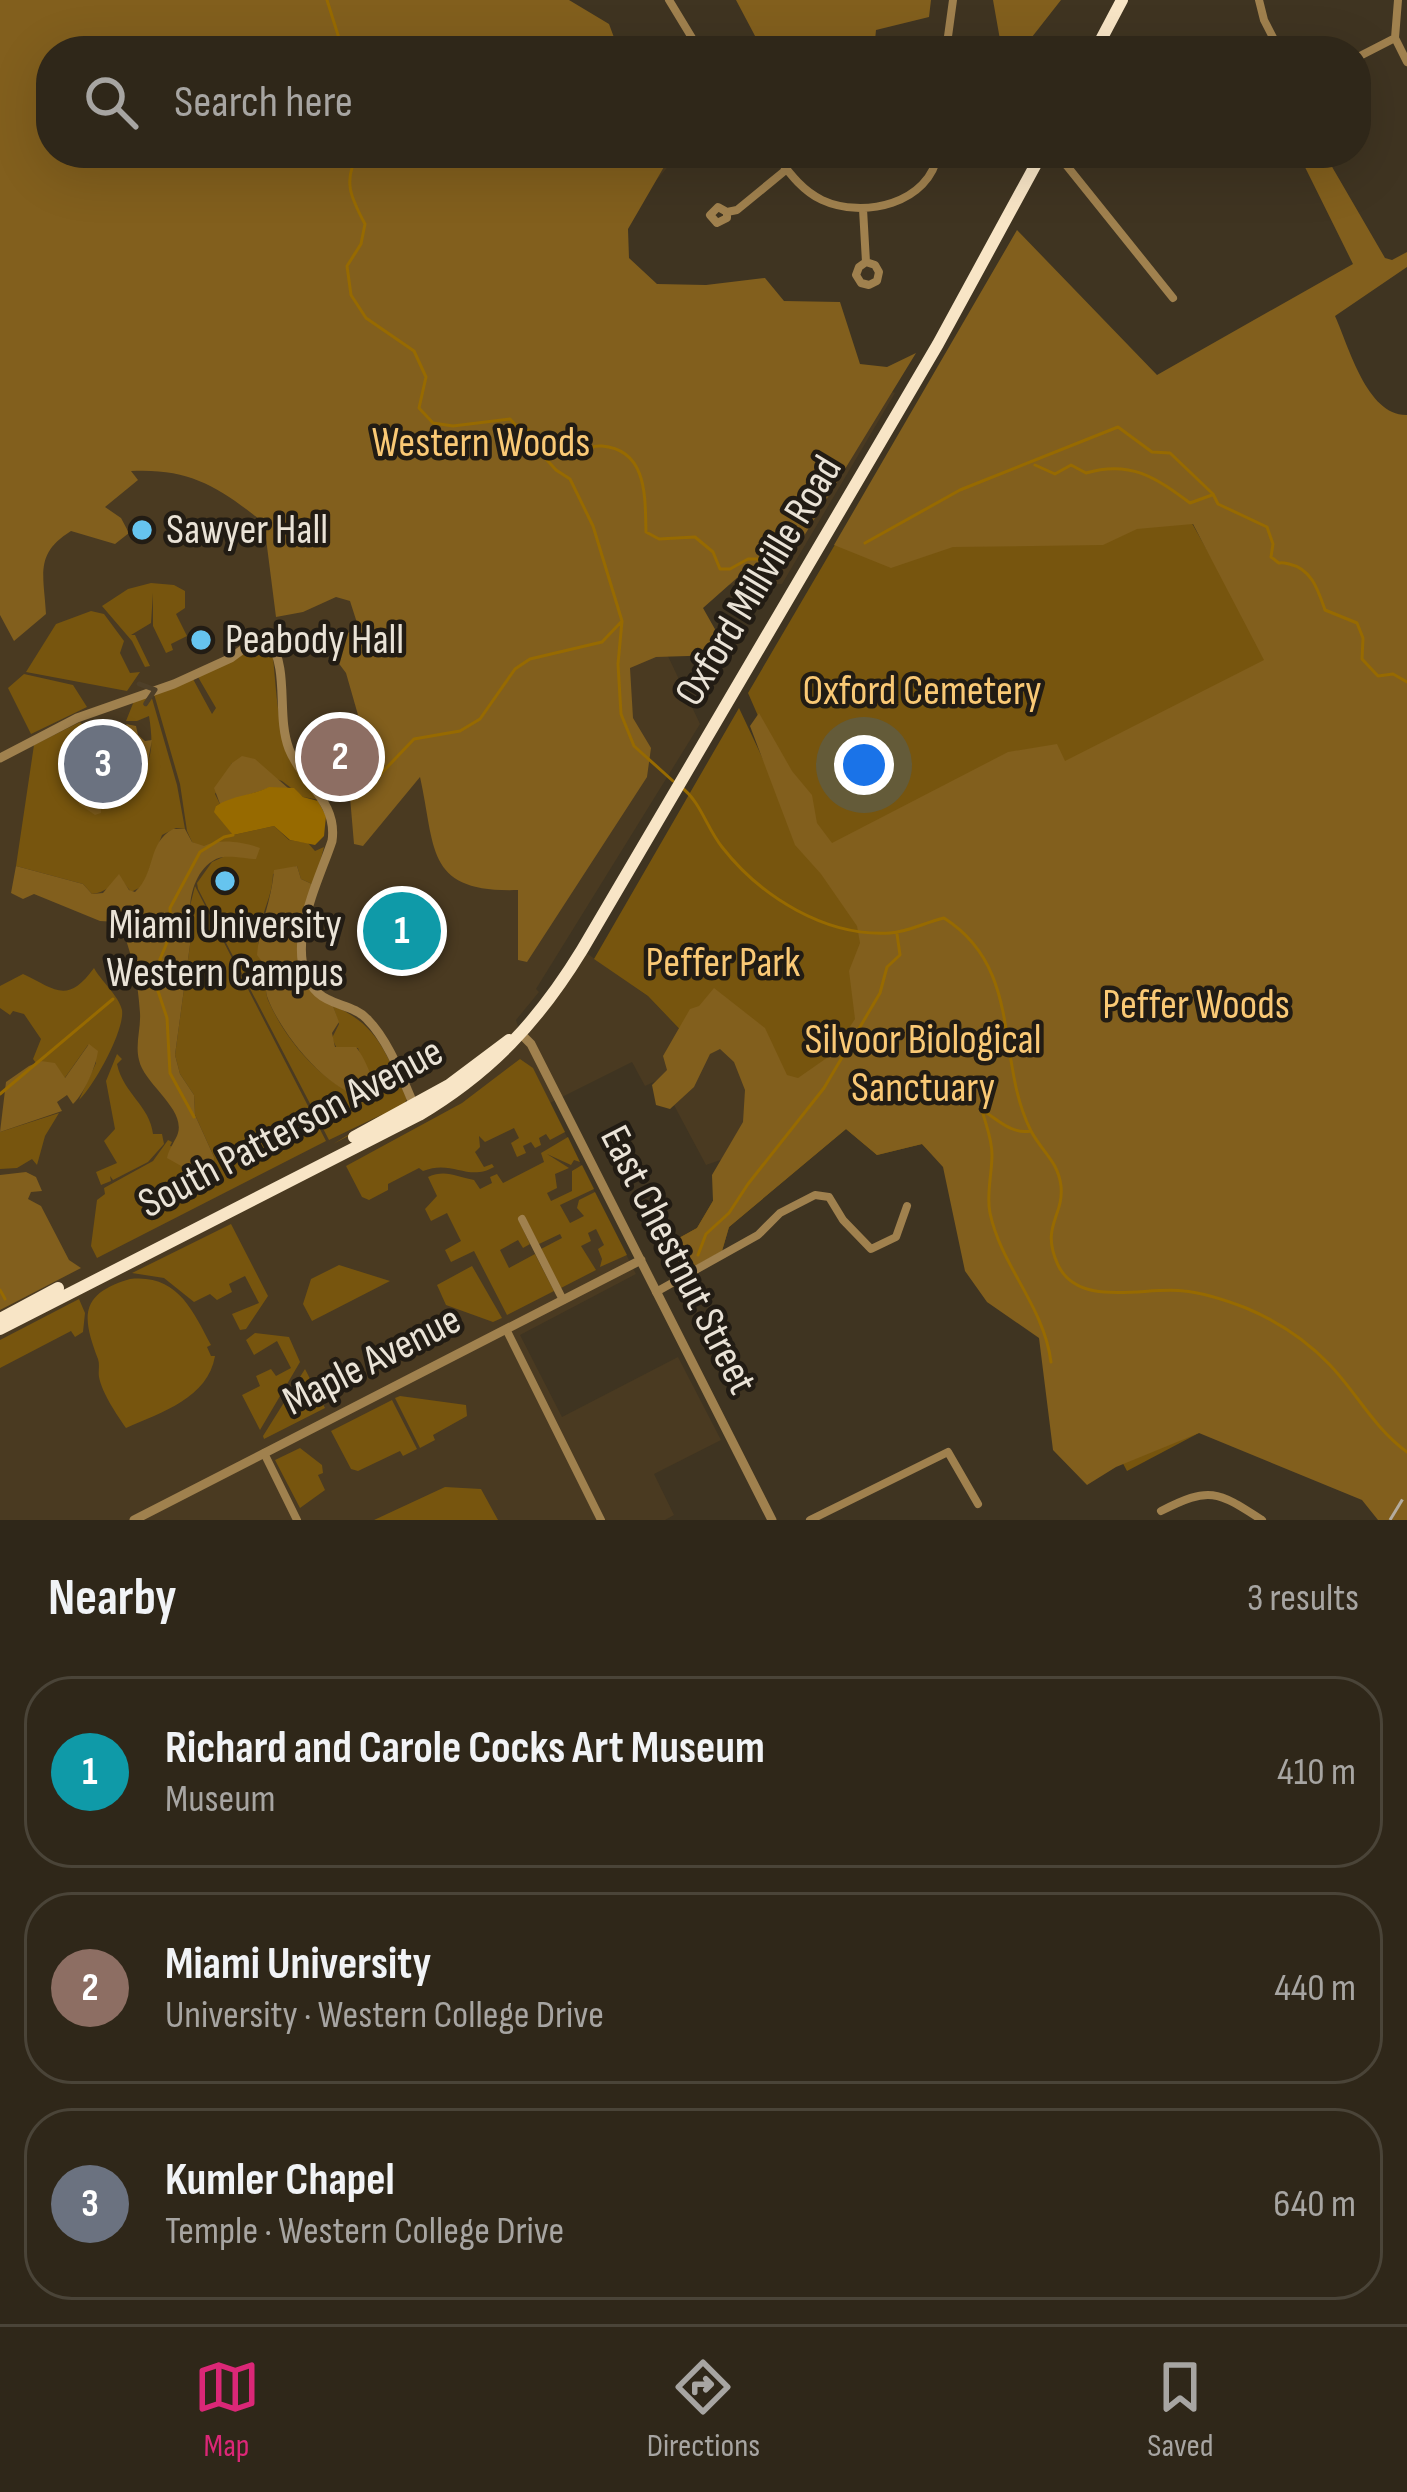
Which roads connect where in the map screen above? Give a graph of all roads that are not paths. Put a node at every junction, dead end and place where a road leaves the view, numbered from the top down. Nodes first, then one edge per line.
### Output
1 (669, 0) edge
2 (953, 0) edge
3 (1122, 0) edge
4 (1259, 0) edge
5 (1398, 0) edge
6 (691, 36) edge
7 (948, 36) edge
8 (1103, 36) edge
9 (1272, 36) edge
10 (1395, 38) junction
11 (1371, 50) edge
12 (1407, 62) edge
13 (932, 168) edge
14 (1038, 168) edge
15 (1069, 168) edge
16 (787, 169) joint
17 (863, 209) junction
18 (727, 212) dead end
19 (866, 262) dead end
20 (1173, 298) dead end
21 (2, 756) edge
22 (520, 1033) junction
23 (416, 1110) junction
24 (907, 1206) dead end
25 (522, 1219) dead end
26 (640, 1260) junction
27 (656, 1292) junction
28 (563, 1300) junction
29 (0, 1319) edge
30 (506, 1329) junction
31 (0, 1330) edge
32 (264, 1454) junction
33 (978, 1504) dead end
34 (1161, 1511) dead end
35 (134, 1520) edge
36 (297, 1520) edge
37 (601, 1520) edge
38 (772, 1520) edge
39 (810, 1520) edge
40 (1262, 1520) edge

1 - 6 street
2 - 7 street
3 - 8 highway
4 - 9 street
5 - 10 street
10 - 11 street
10 - 12 street
13 - 17 street
14 - 22 highway, Oxford Millville Road
15 - 20 street
16 - 17 street
16 - 18 street
17 - 19 street
21 -> 23 street
22 - 23 highway, South Patterson Avenue
22 - 26 street, East Chestnut Street
23 - 29 highway, South Patterson Avenue
23 - 31 highway, South Patterson Avenue
24 - 27 street
25 - 28 street
26 - 27 street, East Chestnut Street
26 - 28 street, Maple Avenue
27 - 38 street, East Chestnut Street
28 - 30 street, Maple Avenue
30 - 32 street, Maple Avenue
30 - 37 street
32 - 35 street, Maple Avenue
32 - 36 street
33 - 39 street
34 - 40 street

